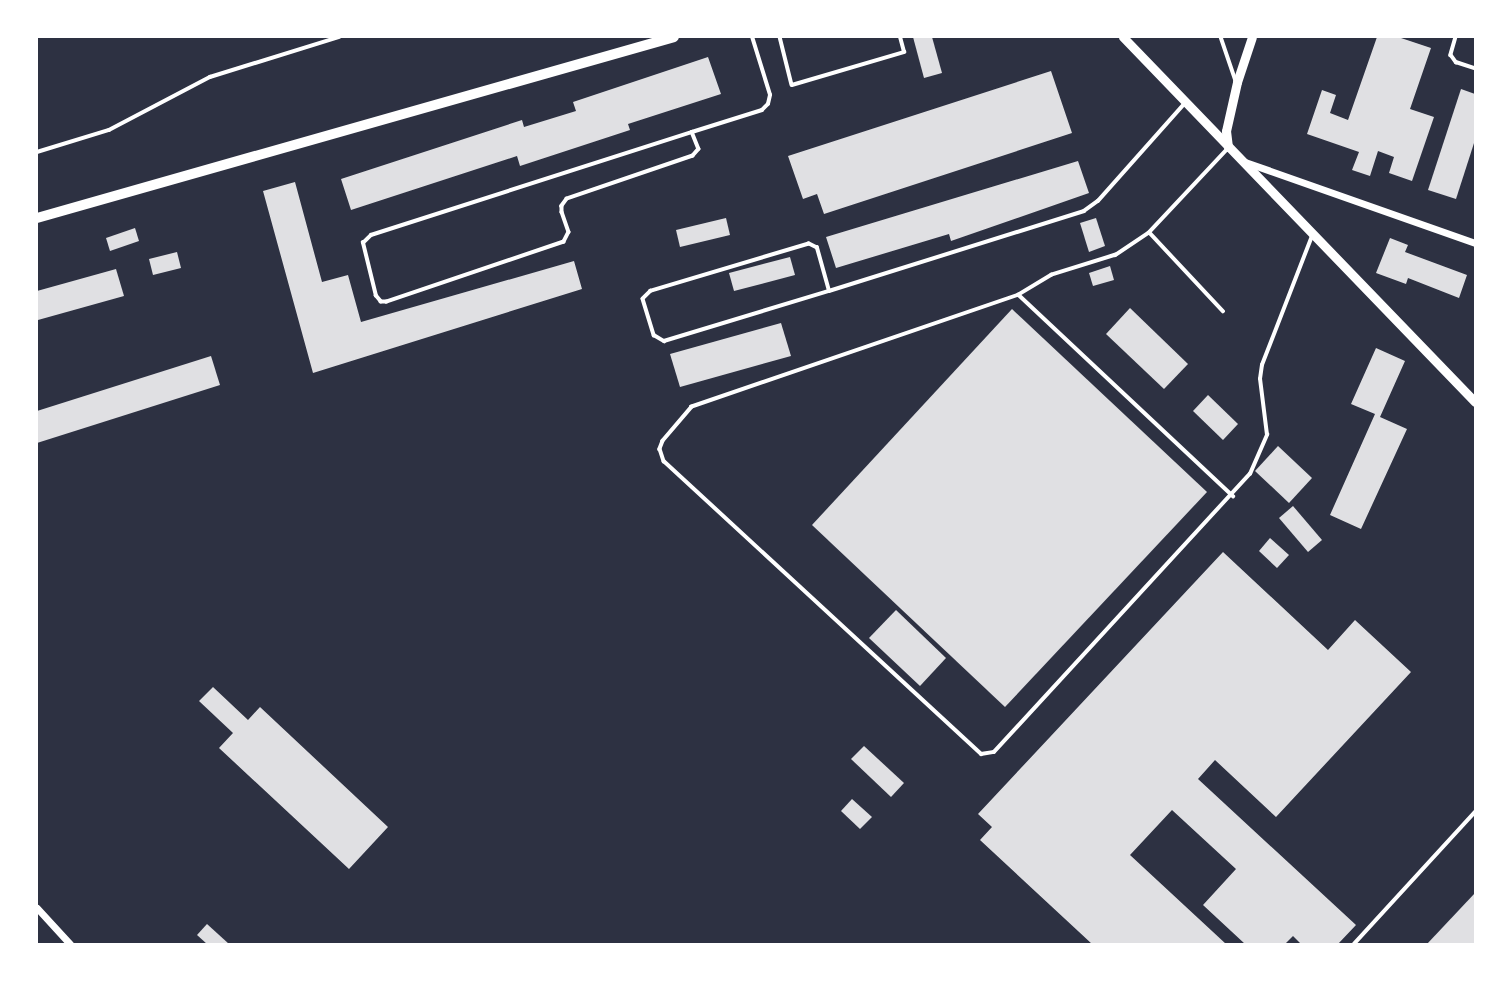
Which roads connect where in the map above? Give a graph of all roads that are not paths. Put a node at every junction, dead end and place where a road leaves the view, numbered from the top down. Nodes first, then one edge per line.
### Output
1 (339, 37) edge
2 (674, 37) edge
3 (752, 37) edge
4 (780, 37) edge
5 (900, 37) edge
6 (1123, 37) edge
7 (1221, 37) edge
8 (1252, 37) edge
9 (1456, 37) edge
10 (1475, 68) edge
11 (1237, 82) junction
12 (1184, 103) junction
13 (692, 132) junction
14 (1228, 148) junction
15 (37, 152) edge
16 (1241, 161) junction
17 (37, 218) edge
18 (1149, 233) junction
19 (1312, 235) junction
20 (1475, 243) edge
21 (828, 291) junction
22 (1019, 295) junction
23 (1223, 311) dead end
24 (1475, 402) edge
25 (1233, 496) junction
26 (1475, 811) edge
27 (37, 908) edge
28 (70, 944) edge
29 (1354, 944) edge

1 - 15 lane
2 - 17 main road
3 - 13 lane
4 - 5 lane
6 - 12 street
7 - 11 lane
8 - 11 street
9 - 10 lane
11 - 14 street
12 - 14 street
12 - 21 lane
13 - 13 lane
14 - 16 street
14 - 18 lane
16 - 19 street
16 - 20 street
18 - 22 lane
18 - 23 lane
19 - 24 street
19 - 25 lane
21 - 21 lane
22 - 25 lane
22 - 25 lane
26 - 29 lane
27 - 28 street

